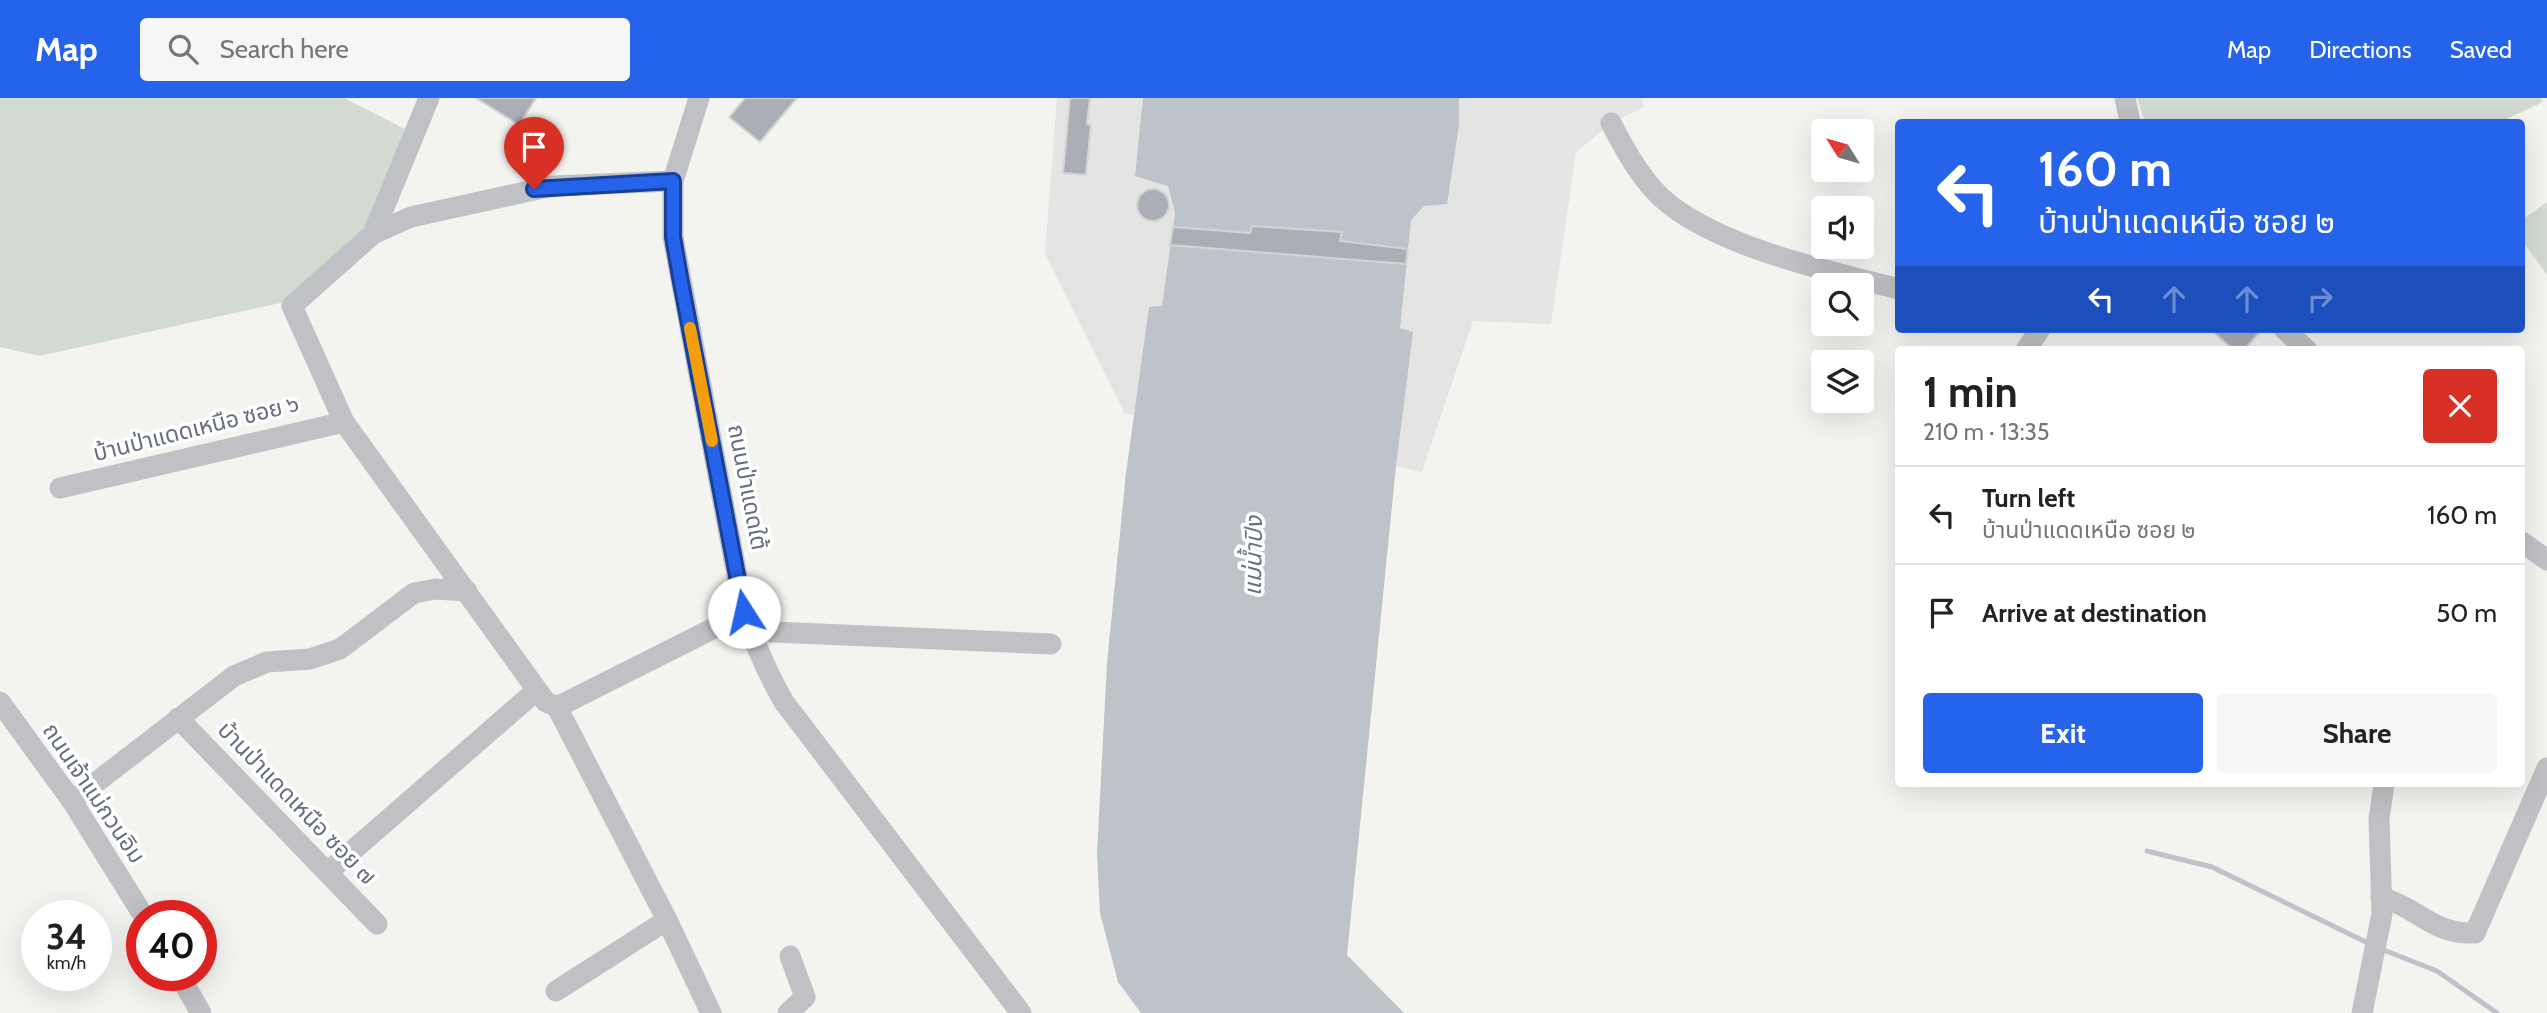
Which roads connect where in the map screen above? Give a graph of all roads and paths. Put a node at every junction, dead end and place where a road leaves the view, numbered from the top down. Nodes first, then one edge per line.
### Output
1 (429, 98) edge
2 (699, 98) edge
3 (2125, 98) edge
4 (2129, 119) edge
5 (1611, 124) dead end
6 (673, 181) junction
7 (373, 234) junction
8 (1895, 288) edge
9 (2288, 333) edge
10 (2303, 346) edge
11 (344, 422) junction
12 (61, 488) dead end
13 (2525, 544) edge
14 (2547, 560) edge
15 (467, 591) junction
16 (747, 622) junction
17 (1051, 645) dead end
18 (537, 691) junction
19 (0, 702) edge
20 (557, 707) junction
21 (178, 719) junction
22 (2547, 768) edge
23 (2384, 787) edge
24 (72, 801) junction
25 (328, 873) junction
26 (2381, 897) junction
27 (134, 900) edge
28 (667, 920) junction
29 (377, 924) dead end
30 (790, 956) dead end
31 (188, 991) edge
32 (556, 991) dead end
33 (201, 1013) edge
34 (711, 1013) edge
35 (788, 1013) edge
36 (1021, 1013) edge
37 (2362, 1013) edge

1 - 7 street
2 - 6 street, ถนนป่าแดดใต้
3 - 4 street
5 - 8 street
6 - 7 street
6 - 16 street, ถนนป่าแดดใต้
7 - 11 street
9 - 10 street
11 - 12 street, บ้านป่าแดดเหนือ ซอย ๖
11 - 15 street
13 - 14 street
15 - 18 street
15 - 21 street
16 - 17 street
16 - 20 street
16 - 36 street, ถนนป่าแดดใต้
18 - 20 street
18 - 25 street
19 - 24 street, ถนนเจ้าแม่กวนอิม
20 - 28 street
21 - 24 street
21 - 25 street, บ้านป่าแดดเหนือ ซอย ๗
22 - 26 street
23 - 26 street
24 - 27 street, ถนนเจ้าแม่กวนอิม
25 - 29 street, บ้านป่าแดดเหนือ ซอย ๗
26 - 37 street
28 - 32 street
28 - 34 street
30 - 35 street
31 - 33 street

